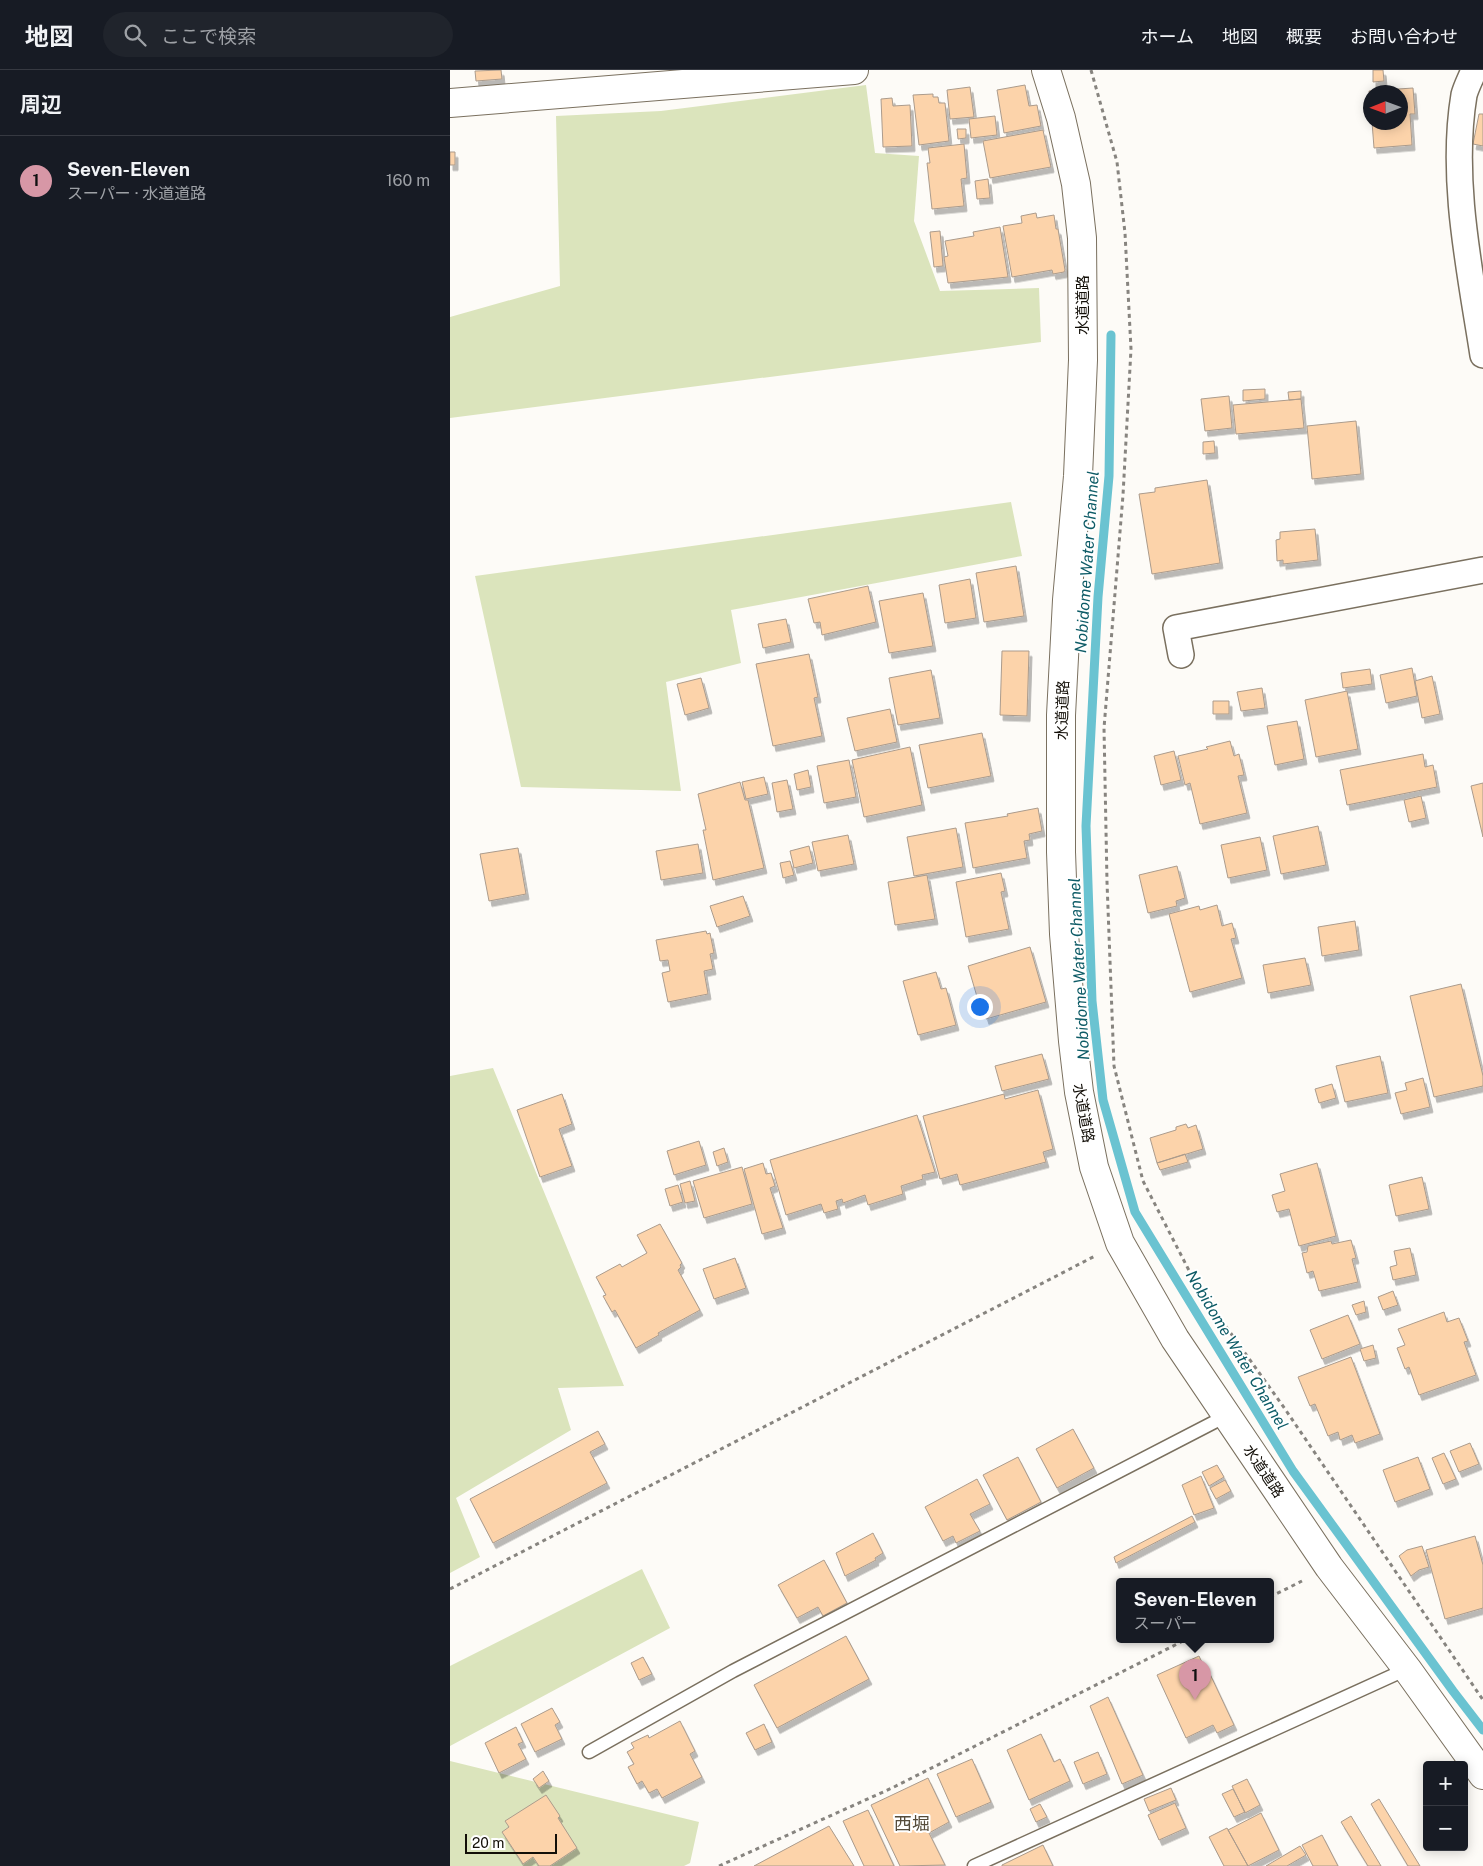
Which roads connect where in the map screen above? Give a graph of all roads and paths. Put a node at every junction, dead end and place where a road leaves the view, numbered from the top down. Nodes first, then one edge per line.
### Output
1 (854, 70) edge
2 (1046, 70) edge
3 (1091, 70) edge
4 (1474, 70) edge
5 (450, 104) edge
6 (1474, 242) edge
7 (1483, 355) edge
8 (1483, 570) edge
9 (1181, 655) dead end
10 (1120, 1243) junction
11 (1226, 1416) junction
12 (1329, 1567) junction
13 (450, 1589) edge
14 (1274, 1595) edge
15 (1179, 1643) edge
16 (1407, 1669) junction
17 (1483, 1700) edge
18 (589, 1752) dead end
19 (1483, 1775) edge
20 (719, 1866) edge
21 (974, 1866) edge

1 - 5 street
2 - 10 street, 水道道路
3 - 17 path
4 - 6 street
6 - 7 street
8 - 9 street
10 - 11 street, 水道道路
10 - 13 path
11 - 12 street, 水道道路
11 - 18 lane
12 - 14 path
12 - 16 street, 水道道路
15 - 20 path
16 - 19 street, 水道道路
16 - 21 lane

